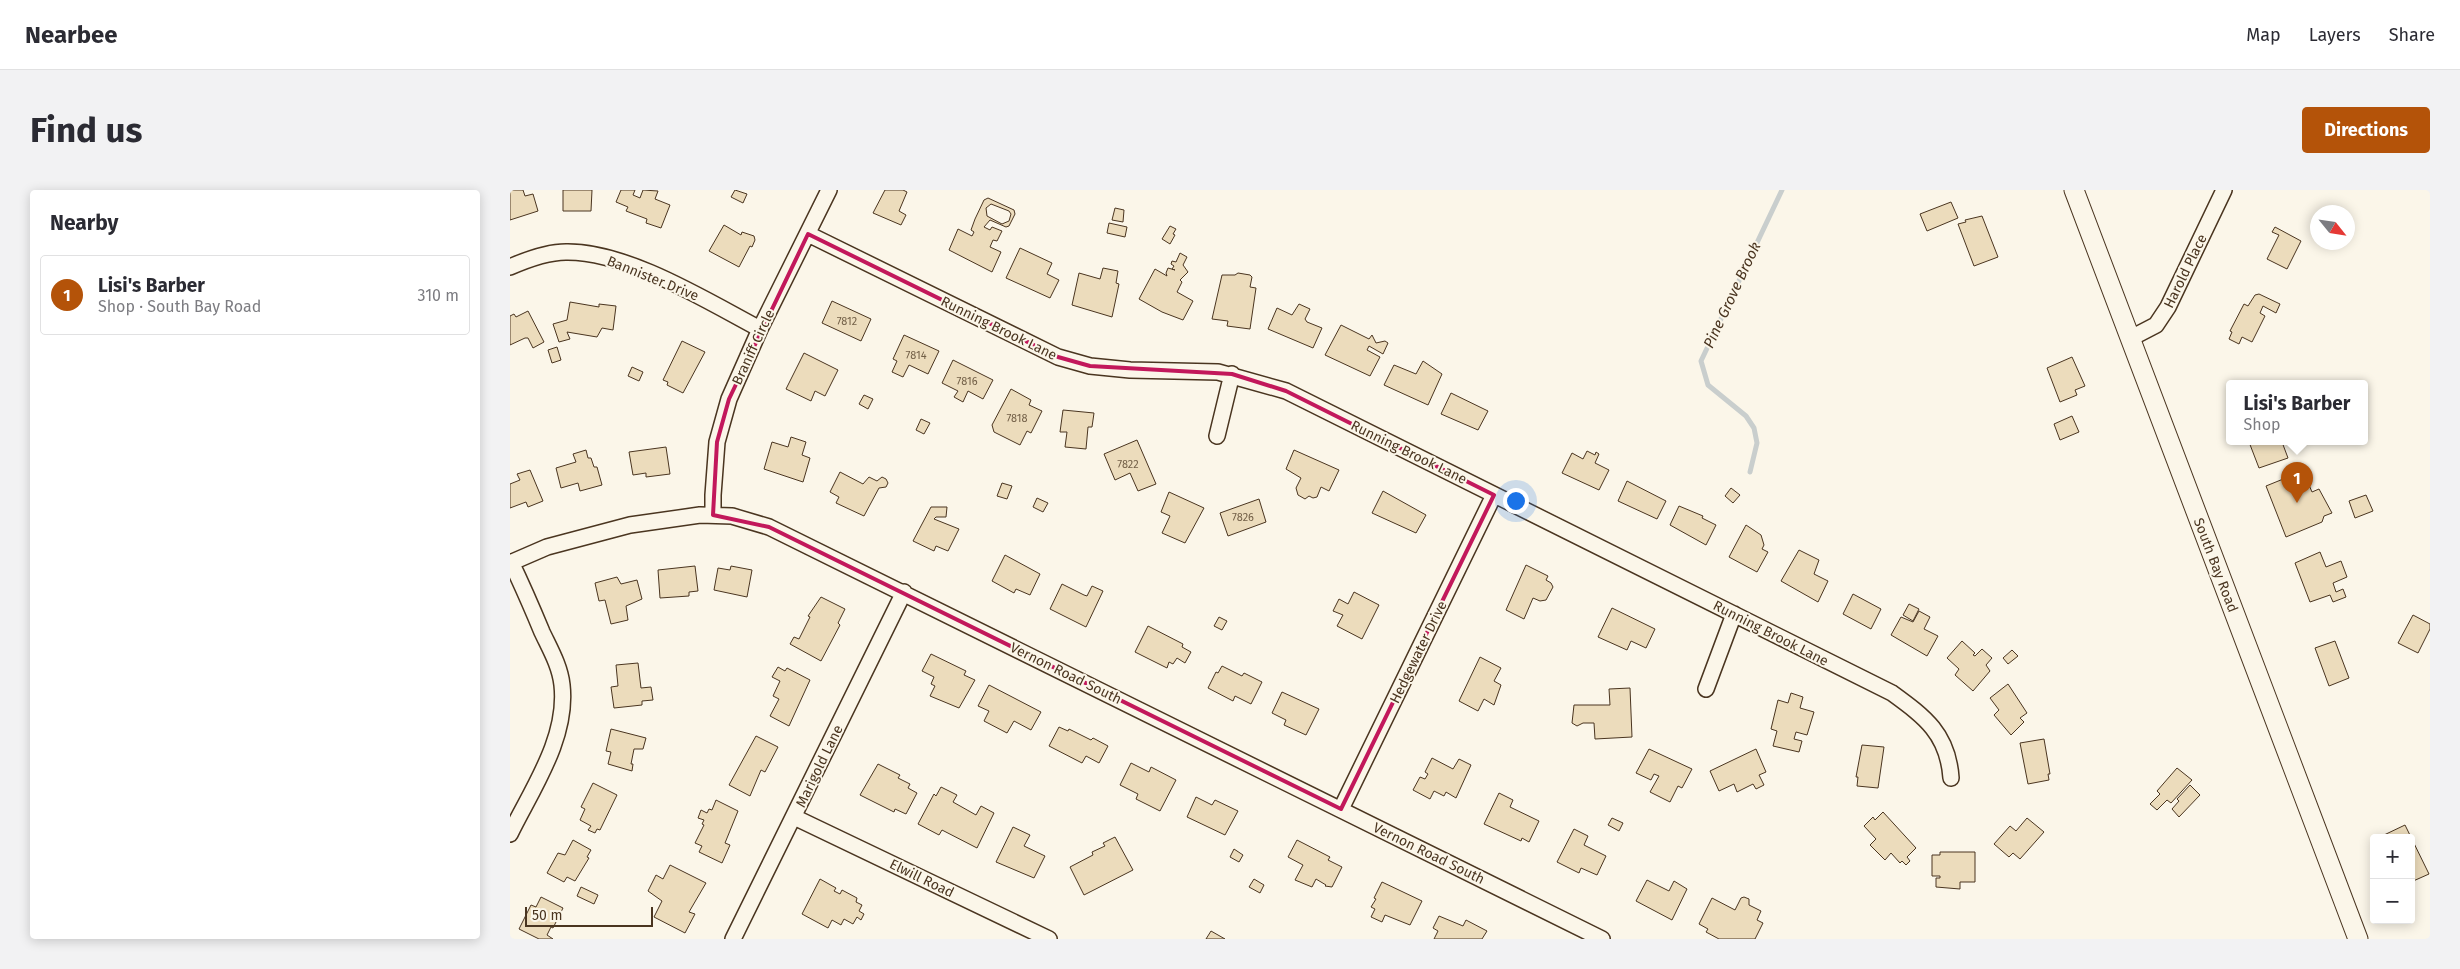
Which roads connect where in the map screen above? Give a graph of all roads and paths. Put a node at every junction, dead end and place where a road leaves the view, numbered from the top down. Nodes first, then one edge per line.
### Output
1 (829, 190) edge
2 (2074, 190) edge
3 (2224, 190) edge
4 (808, 234) junction
5 (510, 267) edge
6 (760, 329) junction
7 (2130, 338) junction
8 (1232, 374) junction
9 (1218, 436) dead end
10 (1494, 494) junction
11 (713, 515) junction
12 (511, 562) edge
13 (904, 592) junction
14 (1734, 614) junction
15 (1706, 689) dead end
16 (1951, 778) dead end
17 (1341, 809) junction
18 (794, 816) junction
19 (510, 834) edge
20 (733, 939) edge
21 (1050, 939) edge
22 (1602, 939) edge
23 (2358, 939) edge

1 - 4 street, Braniff Circle
2 - 7 street, South Bay Road
3 - 7 street, Harold Place
4 - 6 street, Braniff Circle
4 - 8 street, Running Brook Lane
5 - 6 street, Bannister Drive
6 - 11 street, Braniff Circle
7 - 23 street, South Bay Road
8 - 9 street
8 - 10 street, Running Brook Lane
10 - 14 street, Running Brook Lane
10 - 17 street, Hedgewater Drive
11 - 12 street, Vernon Road South
11 - 13 street, Vernon Road South
12 - 19 street
13 - 17 street, Vernon Road South
13 - 18 street, Marigold Lane
14 - 15 street
14 - 16 street, Running Brook Lane
17 - 22 street, Vernon Road South
18 - 20 street, Marigold Lane
18 - 21 street, Elwill Road

